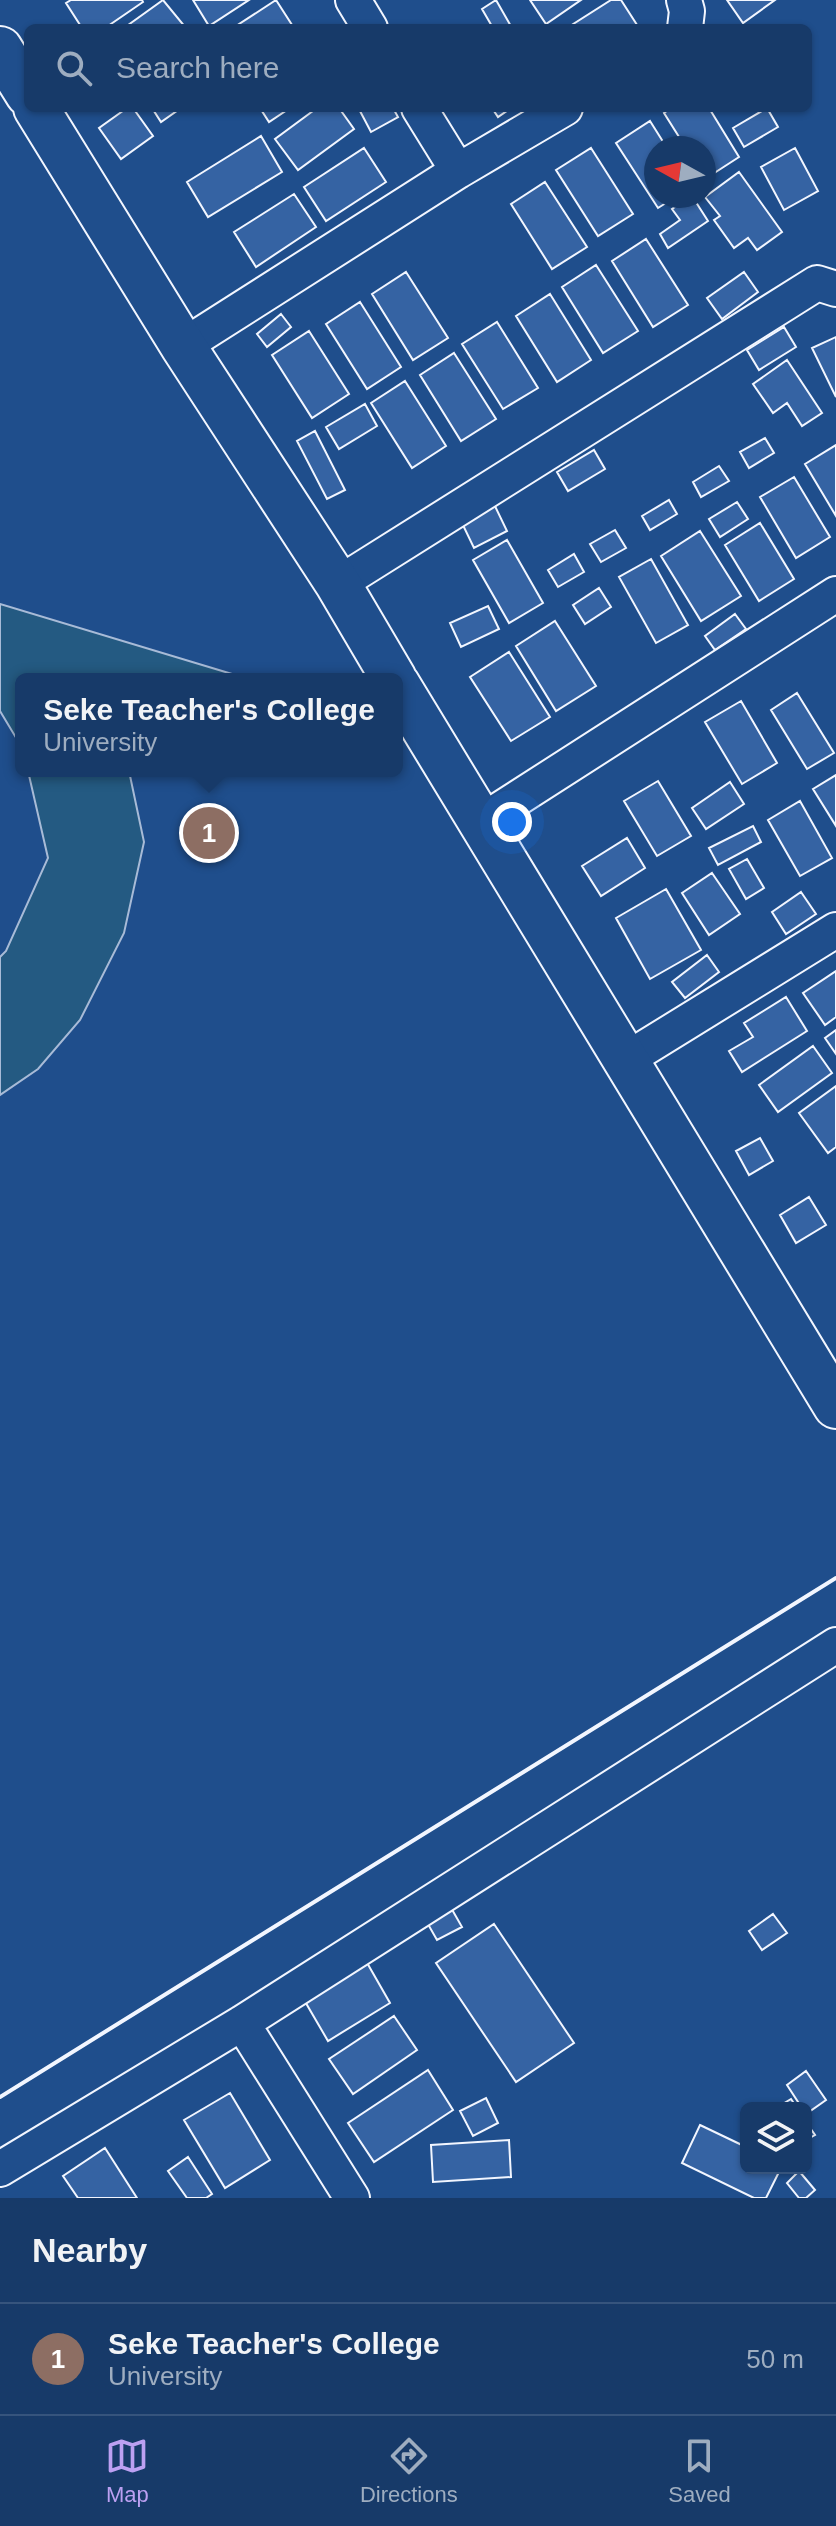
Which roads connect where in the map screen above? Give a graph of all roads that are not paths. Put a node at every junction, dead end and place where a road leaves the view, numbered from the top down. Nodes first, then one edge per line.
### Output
1 (353, 0) edge
2 (684, 0) edge
3 (368, 24) edge
4 (685, 24) edge
5 (0, 49) edge
6 (24, 88) edge
7 (38, 112) edge
8 (421, 112) edge
9 (558, 112) edge
10 (458, 171) junction
11 (836, 289) edge
12 (183, 346) junction
13 (338, 584) junction
14 (836, 594) edge
15 (391, 673) edge
16 (403, 694) edge
17 (479, 823) junction
18 (836, 930) edge
19 (627, 1059) junction
20 (836, 1406) edge
21 (836, 1645) edge
22 (242, 2023) junction
23 (0, 2169) edge
24 (352, 2198) edge

1 - 3 street
2 - 4 street
5 - 6 street
7 - 12 street
8 - 10 street
9 - 10 street
10 - 12 street
11 - 13 street
12 - 13 street
13 - 15 street
14 - 17 street
16 - 17 street
17 - 19 street
18 - 19 street
19 - 20 street
21 - 22 street
22 - 23 street
22 - 24 street

